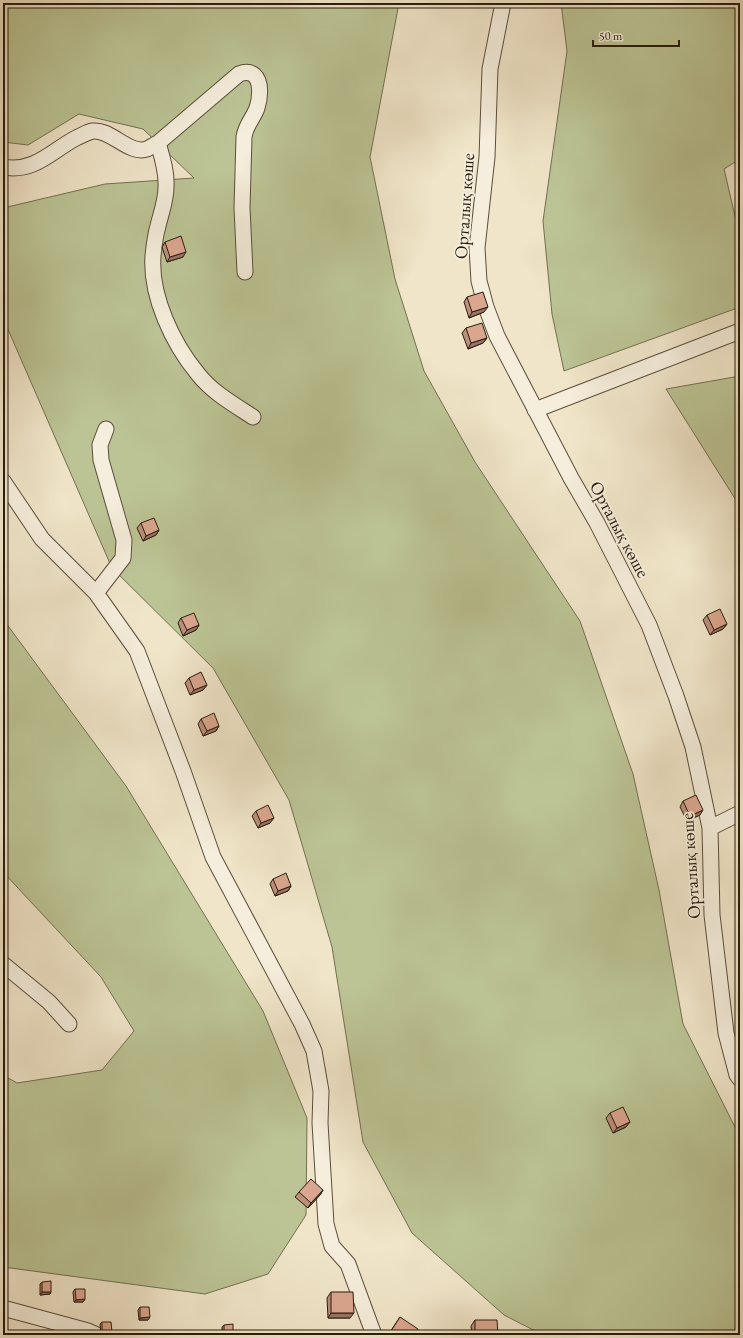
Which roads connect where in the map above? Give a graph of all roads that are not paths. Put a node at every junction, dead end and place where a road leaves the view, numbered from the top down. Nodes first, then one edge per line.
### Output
1 (503, 3) edge
2 (158, 143) junction
3 (3, 167) edge
4 (246, 272) dead end
5 (740, 331) edge
6 (535, 410) junction
7 (252, 417) dead end
8 (106, 429) dead end
9 (3, 481) edge
10 (96, 593) junction
11 (740, 813) edge
12 (710, 828) junction
13 (3, 964) edge
14 (70, 1024) dead end
15 (740, 1079) edge
16 (3, 1308) edge
17 (97, 1335) edge
18 (374, 1335) edge

1 - 6 street, Орталық көше
2 - 3 street
2 - 4 street
2 - 7 street
5 - 6 street
6 - 12 street, Орталық көше
8 - 10 street
9 - 10 street
10 - 18 street
11 - 12 street
12 - 15 street, Орталық көше
13 - 14 street
16 - 17 street

